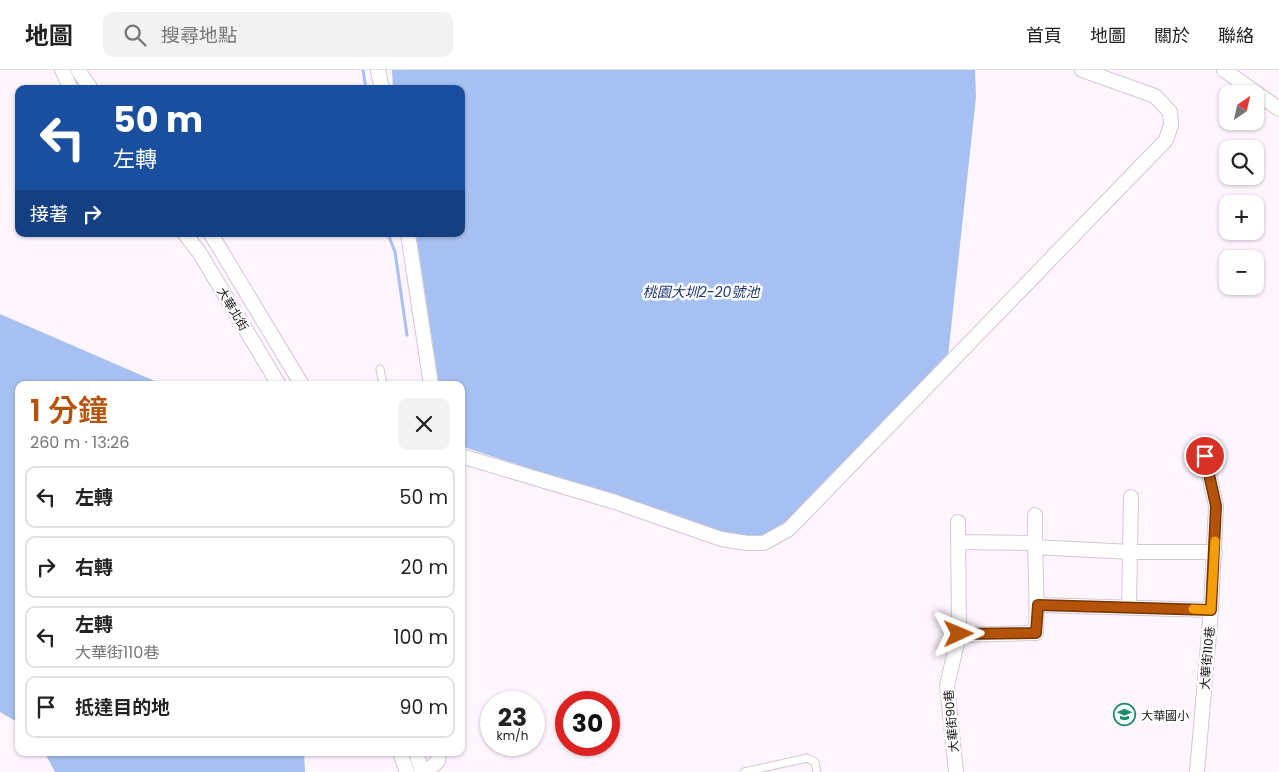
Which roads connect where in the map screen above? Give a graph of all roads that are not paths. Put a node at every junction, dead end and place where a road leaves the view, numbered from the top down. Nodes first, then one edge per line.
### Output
1 (62, 70) edge
2 (378, 70) edge
3 (1082, 70) edge
4 (1224, 70) edge
5 (79, 71) edge
6 (69, 85) edge
7 (88, 85) edge
8 (381, 85) edge
9 (1279, 109) edge
10 (187, 237) edge
11 (213, 237) edge
12 (408, 237) edge
13 (380, 369) dead end
14 (277, 381) edge
15 (300, 381) edge
16 (382, 381) edge
17 (431, 381) edge
18 (1205, 456) dead end
19 (465, 457) edge
20 (1131, 497) dead end
21 (1035, 515) dead end
22 (958, 522) dead end
23 (958, 542) junction
24 (1034, 545) junction
25 (1131, 552) junction
26 (1215, 552) junction
27 (1038, 605) junction
28 (1129, 608) junction
29 (1211, 610) junction
30 (959, 634) junction
31 (401, 756) edge
32 (417, 756) edge
33 (439, 756) edge
34 (407, 772) edge
35 (422, 772) edge
36 (426, 772) edge
37 (744, 772) edge
38 (817, 772) edge
39 (956, 772) edge
40 (1197, 772) edge

1 - 6 street
2 - 8 street
3 - 19 street
4 - 9 street
5 - 7 street
10 - 14 street, 大華北街
11 - 15 street, 大華北街
12 - 17 street
13 - 16 lane
18 - 26 street, 大華街110巷
20 - 25 street
21 - 24 street
22 - 23 street, 大華街90巷
23 - 24 street
23 - 30 street, 大華街90巷
24 - 25 street
24 - 27 street
25 - 26 street
25 - 28 street
26 - 29 street, 大華街110巷
27 - 28 street
27 - 30 street
28 - 29 street
29 - 40 street, 大華街110巷
30 - 39 street, 大華街90巷
31 - 34 street
32 - 35 street
33 - 36 street
37 - 38 lane

